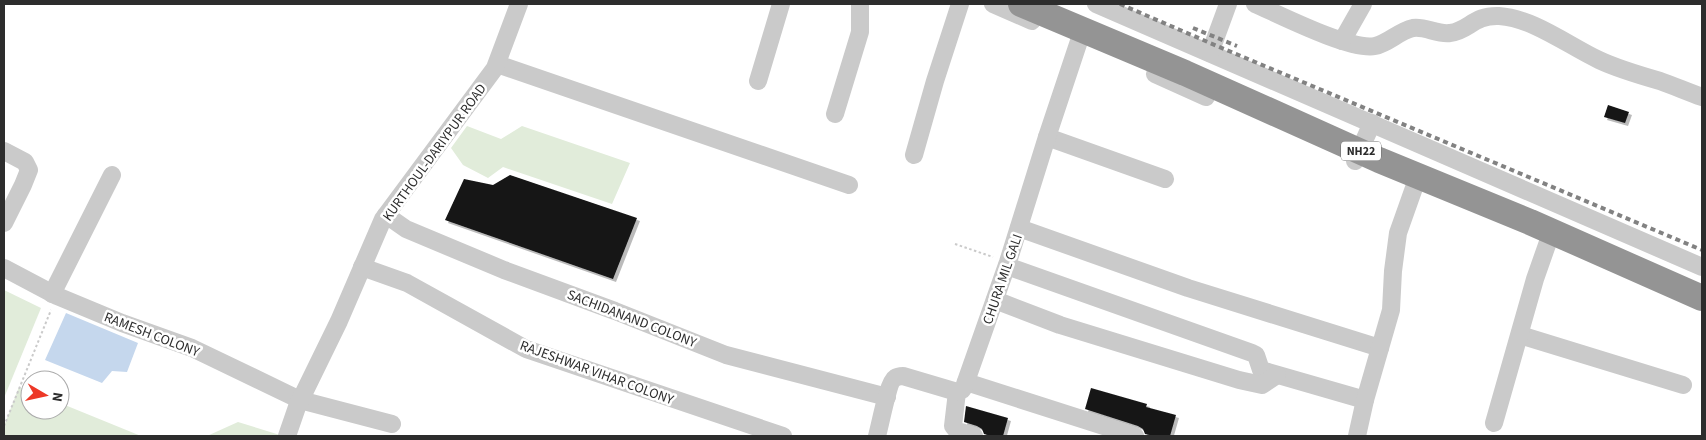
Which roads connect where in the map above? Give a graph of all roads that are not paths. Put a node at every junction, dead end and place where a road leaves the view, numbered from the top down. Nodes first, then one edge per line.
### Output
1 (518, 4) edge
2 (781, 4) edge
3 (860, 4) edge
4 (960, 4) edge
5 (993, 4) edge
6 (1021, 4) edge
7 (1054, 4) edge
8 (1062, 4) edge
9 (1096, 4) edge
10 (1228, 4) edge
11 (1255, 4) edge
12 (1363, 4) edge
13 (1480, 11) edge
14 (1044, 26) junction
15 (1079, 41) junction
16 (1342, 41) junction
17 (1210, 53) junction
18 (497, 64) junction
19 (758, 80) dead end
20 (1702, 97) edge
21 (835, 114) dead end
22 (1372, 123) junction
23 (1047, 137) junction
24 (4, 151) edge
25 (914, 155) dead end
26 (1356, 161) junction
27 (112, 175) dead end
28 (1165, 179) dead end
29 (849, 185) dead end
30 (1414, 185) junction
31 (386, 215) junction
32 (4, 223) edge
33 (1019, 228) junction
34 (1548, 242) junction
35 (1007, 264) junction
36 (362, 267) junction
37 (1702, 267) edge
38 (4, 268) edge
39 (1702, 281) edge
40 (55, 295) junction
41 (1702, 298) edge
42 (995, 300) junction
43 (1702, 311) edge
44 (1520, 335) junction
45 (1380, 348) junction
46 (1277, 375) junction
47 (1683, 385) dead end
48 (962, 387) junction
49 (887, 397) junction
50 (300, 400) junction
51 (1365, 400) junction
52 (1494, 423) dead end
53 (392, 424) dead end
54 (293, 434) edge
55 (784, 436) edge
56 (877, 436) edge
57 (974, 436) edge
58 (1135, 436) edge
59 (1357, 436) edge

1 - 18 street, KURTHOUL-DARIYPUR ROAD
2 - 19 street
3 - 21 street
4 - 25 street
5 - 14 street
6 - 41 highway, NH22, bridge
7 - 14 street
8 - 39 highway, NH22
9 - 17 street
10 - 17 street
11 - 16 street
12 - 16 street
13 - 16 street
13 - 20 street
14 - 15 street
15 - 23 street, CHURA MIL GALI
15 - 26 street
17 - 22 street
18 - 29 street
18 - 31 street, KURTHOUL-DARIYPUR ROAD
22 - 26 street
22 - 37 street
23 - 28 street
23 - 33 street, CHURA MIL GALI
24 - 32 street
26 - 30 street
27 - 40 street
30 - 34 street
30 - 45 street
31 - 36 street, KURTHOUL-DARIYPUR ROAD
31 - 49 street, SACHIDANAND COLONY
33 - 35 street, CHURA MIL GALI
33 - 45 street
34 - 43 street
34 - 44 street
35 - 42 street, CHURA MIL GALI
35 - 46 street
36 - 50 street, KURTHOUL-DARIYPUR ROAD
36 - 55 street, RAJESHWAR VIHAR COLONY
38 - 40 street, RAMESH COLONY
40 - 50 street, RAMESH COLONY
42 - 46 street
42 - 48 street, CHURA MIL GALI
44 - 47 street
44 - 52 street
45 - 51 street
46 - 51 street
48 - 49 street
48 - 57 street, CHURA MIL GALI
48 - 58 street
49 - 56 street
50 - 53 street, RAMESH COLONY
50 - 54 street, KURTHOUL-DARIYPUR ROAD
51 - 59 street

